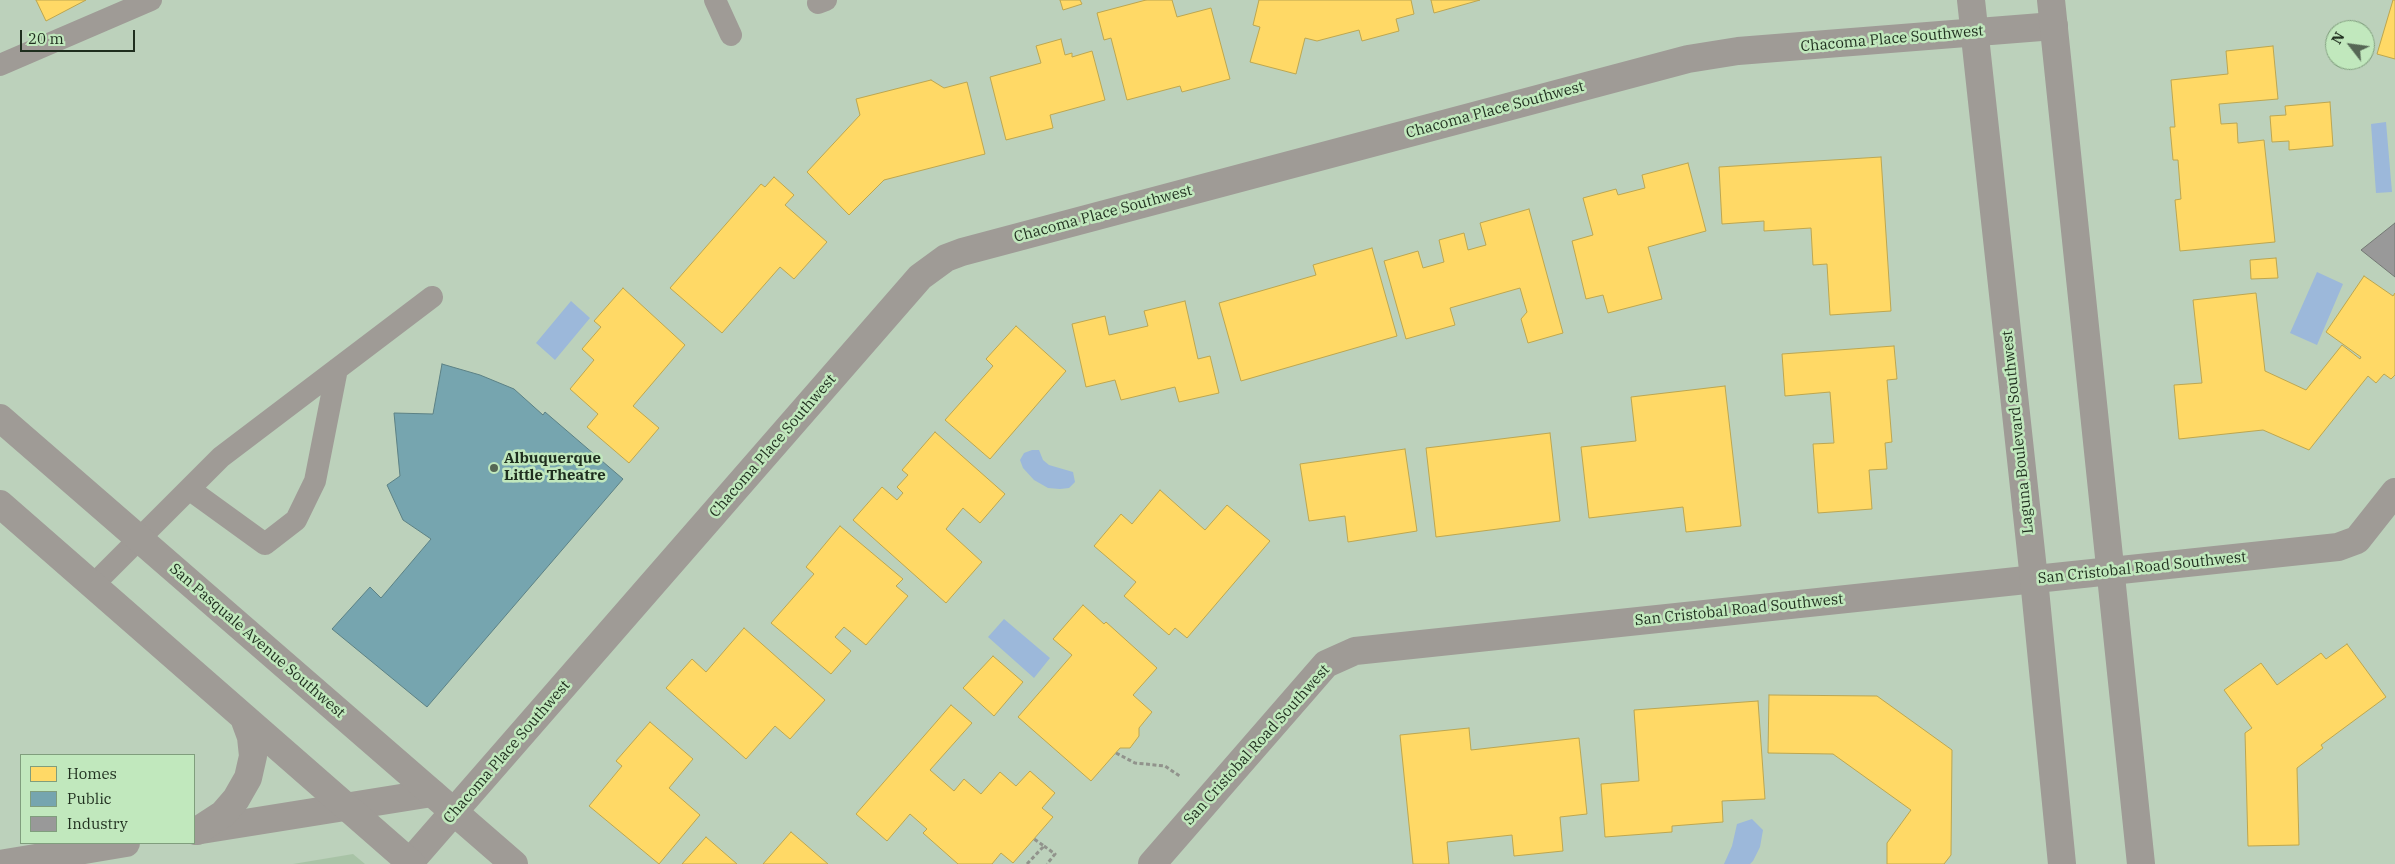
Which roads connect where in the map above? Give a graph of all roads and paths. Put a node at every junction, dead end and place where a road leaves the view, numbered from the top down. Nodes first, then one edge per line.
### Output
1 (151, 0) edge
2 (715, 0) edge
3 (1971, 0) edge
4 (2052, 13) edge
5 (1974, 32) junction
6 (731, 35) dead end
7 (0, 65) edge
8 (432, 296) dead end
9 (337, 370) junction
10 (0, 418) edge
11 (189, 489) junction
12 (2395, 492) edge
13 (0, 504) edge
14 (140, 539) junction
15 (2110, 571) junction
16 (2034, 579) junction
17 (93, 585) junction
18 (244, 718) junction
19 (1116, 753) dead end
20 (1181, 777) dead end
21 (432, 793) junction
22 (345, 806) junction
23 (454, 812) junction
24 (195, 831) edge
25 (1034, 839) dead end
26 (120, 844) edge
27 (1044, 846) junction
28 (411, 863) edge
29 (0, 864) edge
30 (514, 864) edge
31 (1028, 864) edge
32 (1047, 864) edge
33 (1152, 864) edge
34 (2062, 864) edge
35 (2141, 864) edge

1 - 7 lane
2 - 6 lane
3 - 5 street, Laguna Boulevard Southwest
4 - 5 street, Chacoma Place Southwest
4 - 15 street
5 - 16 street, Laguna Boulevard Southwest
5 - 23 street, Chacoma Place Southwest
8 - 9 lane
9 - 11 lane
9 - 11 lane
10 - 14 street, San Pasquale Avenue Southwest
11 - 14 lane
12 - 15 street, San Cristobal Road Southwest
13 - 17 street
14 - 17 lane
14 - 21 street, San Pasquale Avenue Southwest
15 - 16 street, San Cristobal Road Southwest
15 - 35 street
16 - 33 street, San Cristobal Road Southwest
16 - 34 street, Laguna Boulevard Southwest
17 - 18 street
18 - 22 street
18 - 24 street
19 - 20 path
21 - 22 street, Chacoma Place Southwest
21 - 23 street, San Pasquale Avenue Southwest
22 - 24 street, Chacoma Place Southwest
22 - 28 street
23 - 28 street, Chacoma Place Southwest
23 - 30 street, San Pasquale Avenue Southwest
25 - 27 path
26 - 29 street
27 - 31 path
27 - 32 path

